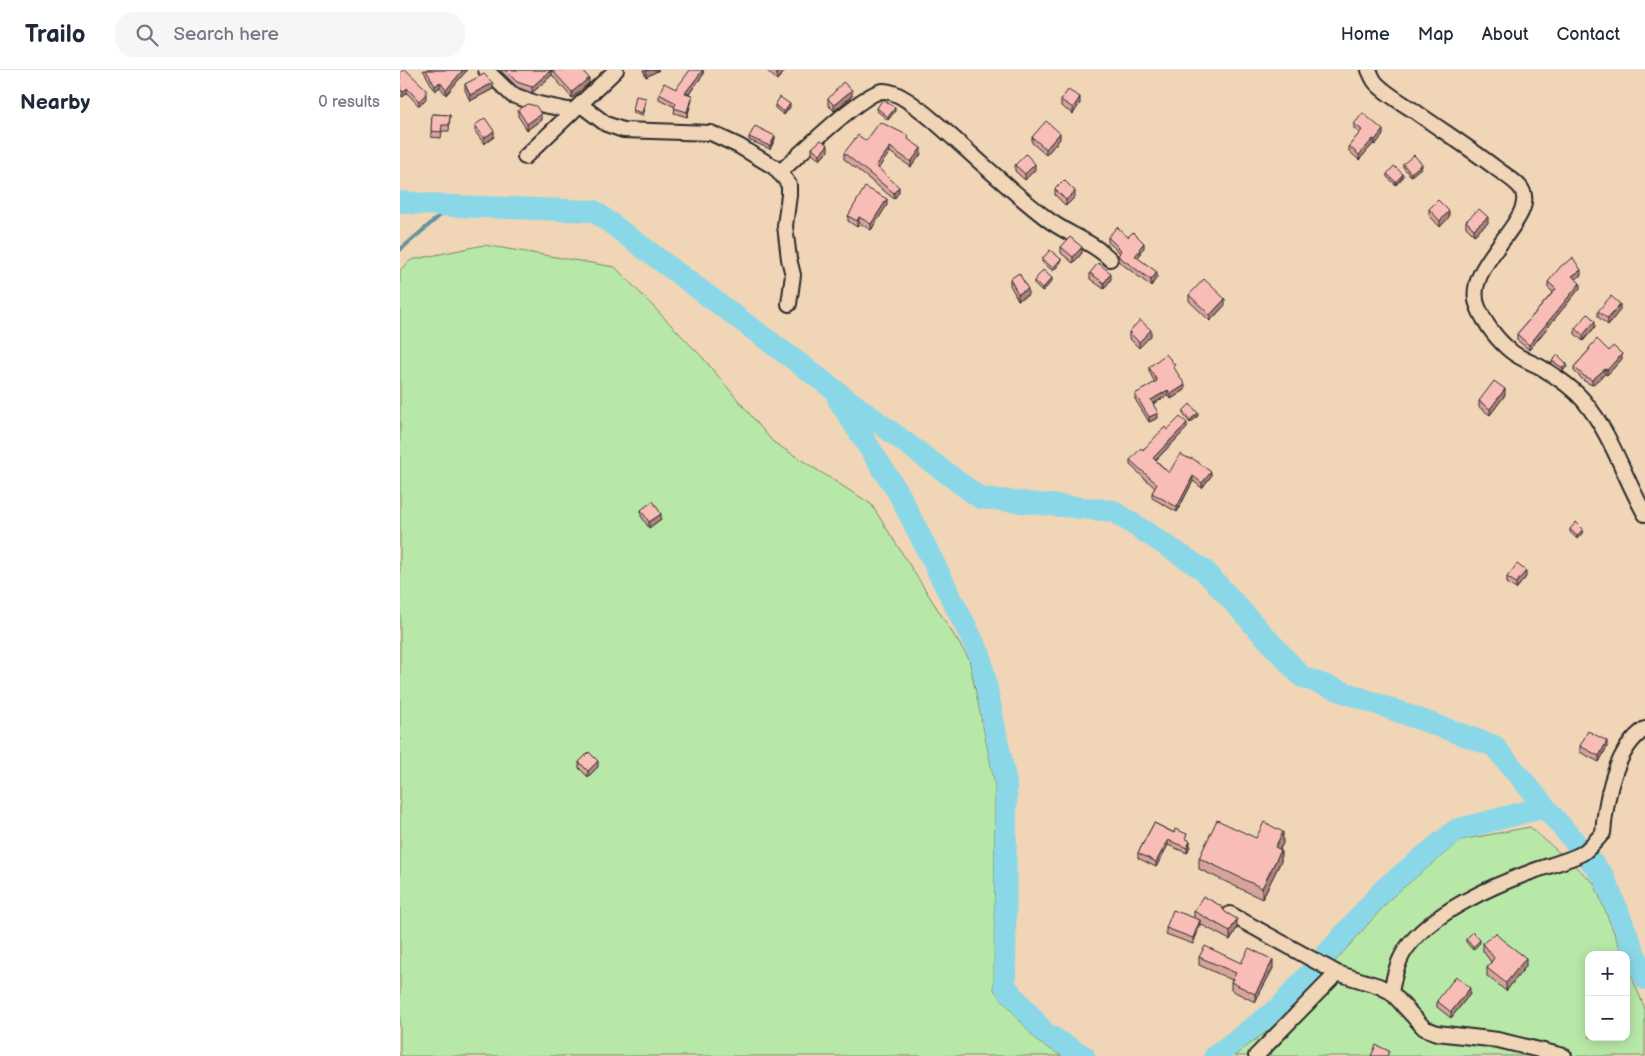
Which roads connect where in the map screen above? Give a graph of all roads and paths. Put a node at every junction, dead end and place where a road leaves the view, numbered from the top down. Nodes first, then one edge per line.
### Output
1 (486, 70) edge
2 (616, 70) edge
3 (1369, 70) edge
4 (577, 108) junction
5 (525, 157) dead end
6 (779, 173) junction
7 (1110, 259) dead end
8 (789, 304) dead end
9 (1645, 514) edge
10 (1645, 729) edge
11 (1230, 914) edge
12 (1337, 973) junction
13 (1392, 992) junction
14 (1256, 1056) edge
15 (1564, 1056) edge

1 - 4 street
2 - 4 street
3 - 9 street
4 - 5 street
4 - 6 street
6 - 7 street
6 - 8 street
10 - 13 street
11 - 12 street
12 - 13 street
12 - 14 street
13 - 15 street

